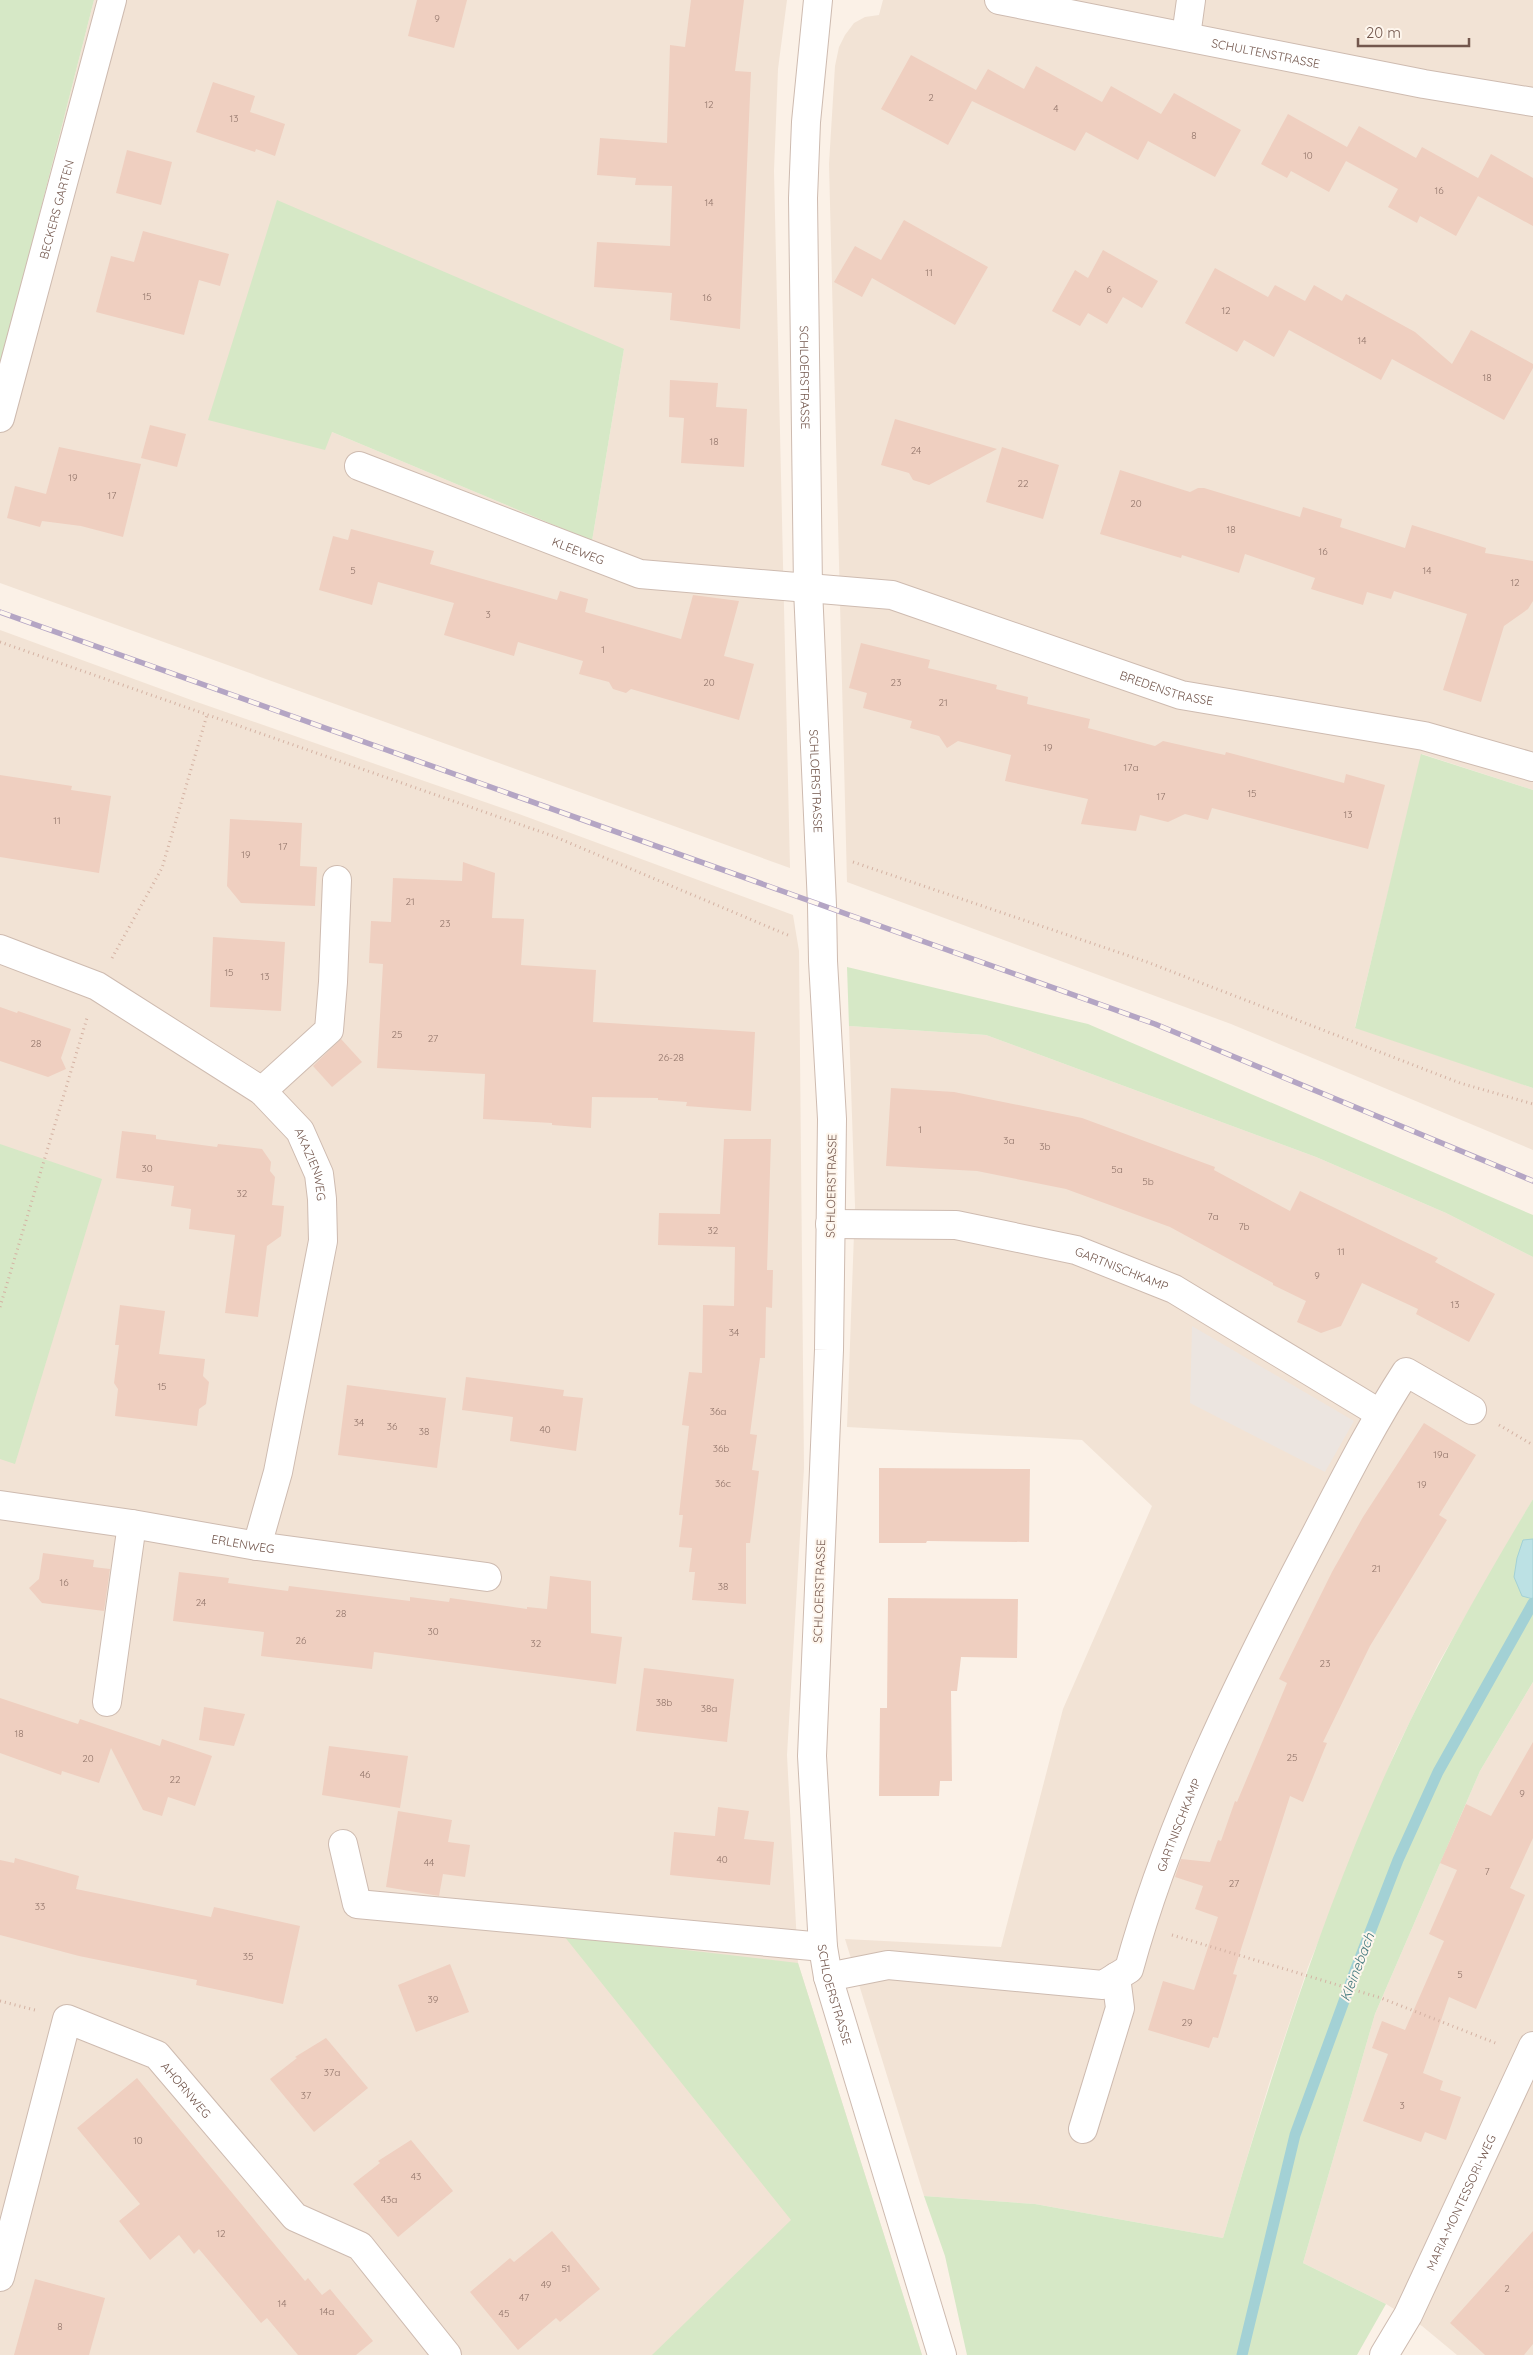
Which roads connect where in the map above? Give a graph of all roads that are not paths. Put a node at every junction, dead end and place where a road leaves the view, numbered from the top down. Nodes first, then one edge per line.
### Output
1 (112, 0) edge
2 (818, 0) edge
3 (999, 0) edge
4 (1191, 0) edge
5 (1186, 36) junction
6 (1533, 102) edge
7 (0, 418) edge
8 (359, 466) dead end
9 (808, 589) junction
10 (1533, 767) edge
11 (337, 880) dead end
12 (0, 949) edge
13 (262, 1091) junction
14 (830, 1224) junction
15 (1472, 1410) road end
16 (1379, 1413) junction
17 (0, 1505) edge
18 (132, 1524) junction
19 (258, 1546) junction
20 (487, 1577) dead end
21 (107, 1702) dead end
22 (343, 1844) dead end
23 (822, 1948) junction
24 (828, 1977) junction
25 (1116, 1977) junction
26 (1532, 2053) edge
27 (1083, 2130) dead end
28 (0, 2277) edge
29 (447, 2355) edge
30 (942, 2355) edge
31 (1384, 2355) edge

1 - 7 street, BECKERS GARTEN
2 - 9 street, SCHLOERSTRASSE
3 - 5 street, SCHULTENSTRASSE
4 - 5 street
5 - 6 street, SCHULTENSTRASSE
8 - 9 street, KLEEWEG
9 - 10 street, BREDENSTRASSE
9 - 14 street, SCHLOERSTRASSE
11 - 13 street
12 - 13 street, AKAZIENWEG
13 - 19 street, AKAZIENWEG
14 - 16 street, GARTNISCHKAMP
14 - 23 street, SCHLOERSTRASSE
15 - 16 street, GARTNISCHKAMP
16 - 25 street, GARTNISCHKAMP
17 - 18 street, ERLENWEG
18 - 19 street, ERLENWEG
18 - 21 street
19 - 20 street, ERLENWEG
22 - 23 street
23 - 24 street, SCHLOERSTRASSE
24 - 25 street
24 - 30 street, SCHLOERSTRASSE
25 - 27 street
26 - 31 street, MARIA-MONTESSORI-WEG
28 - 29 street, AHORNWEG

